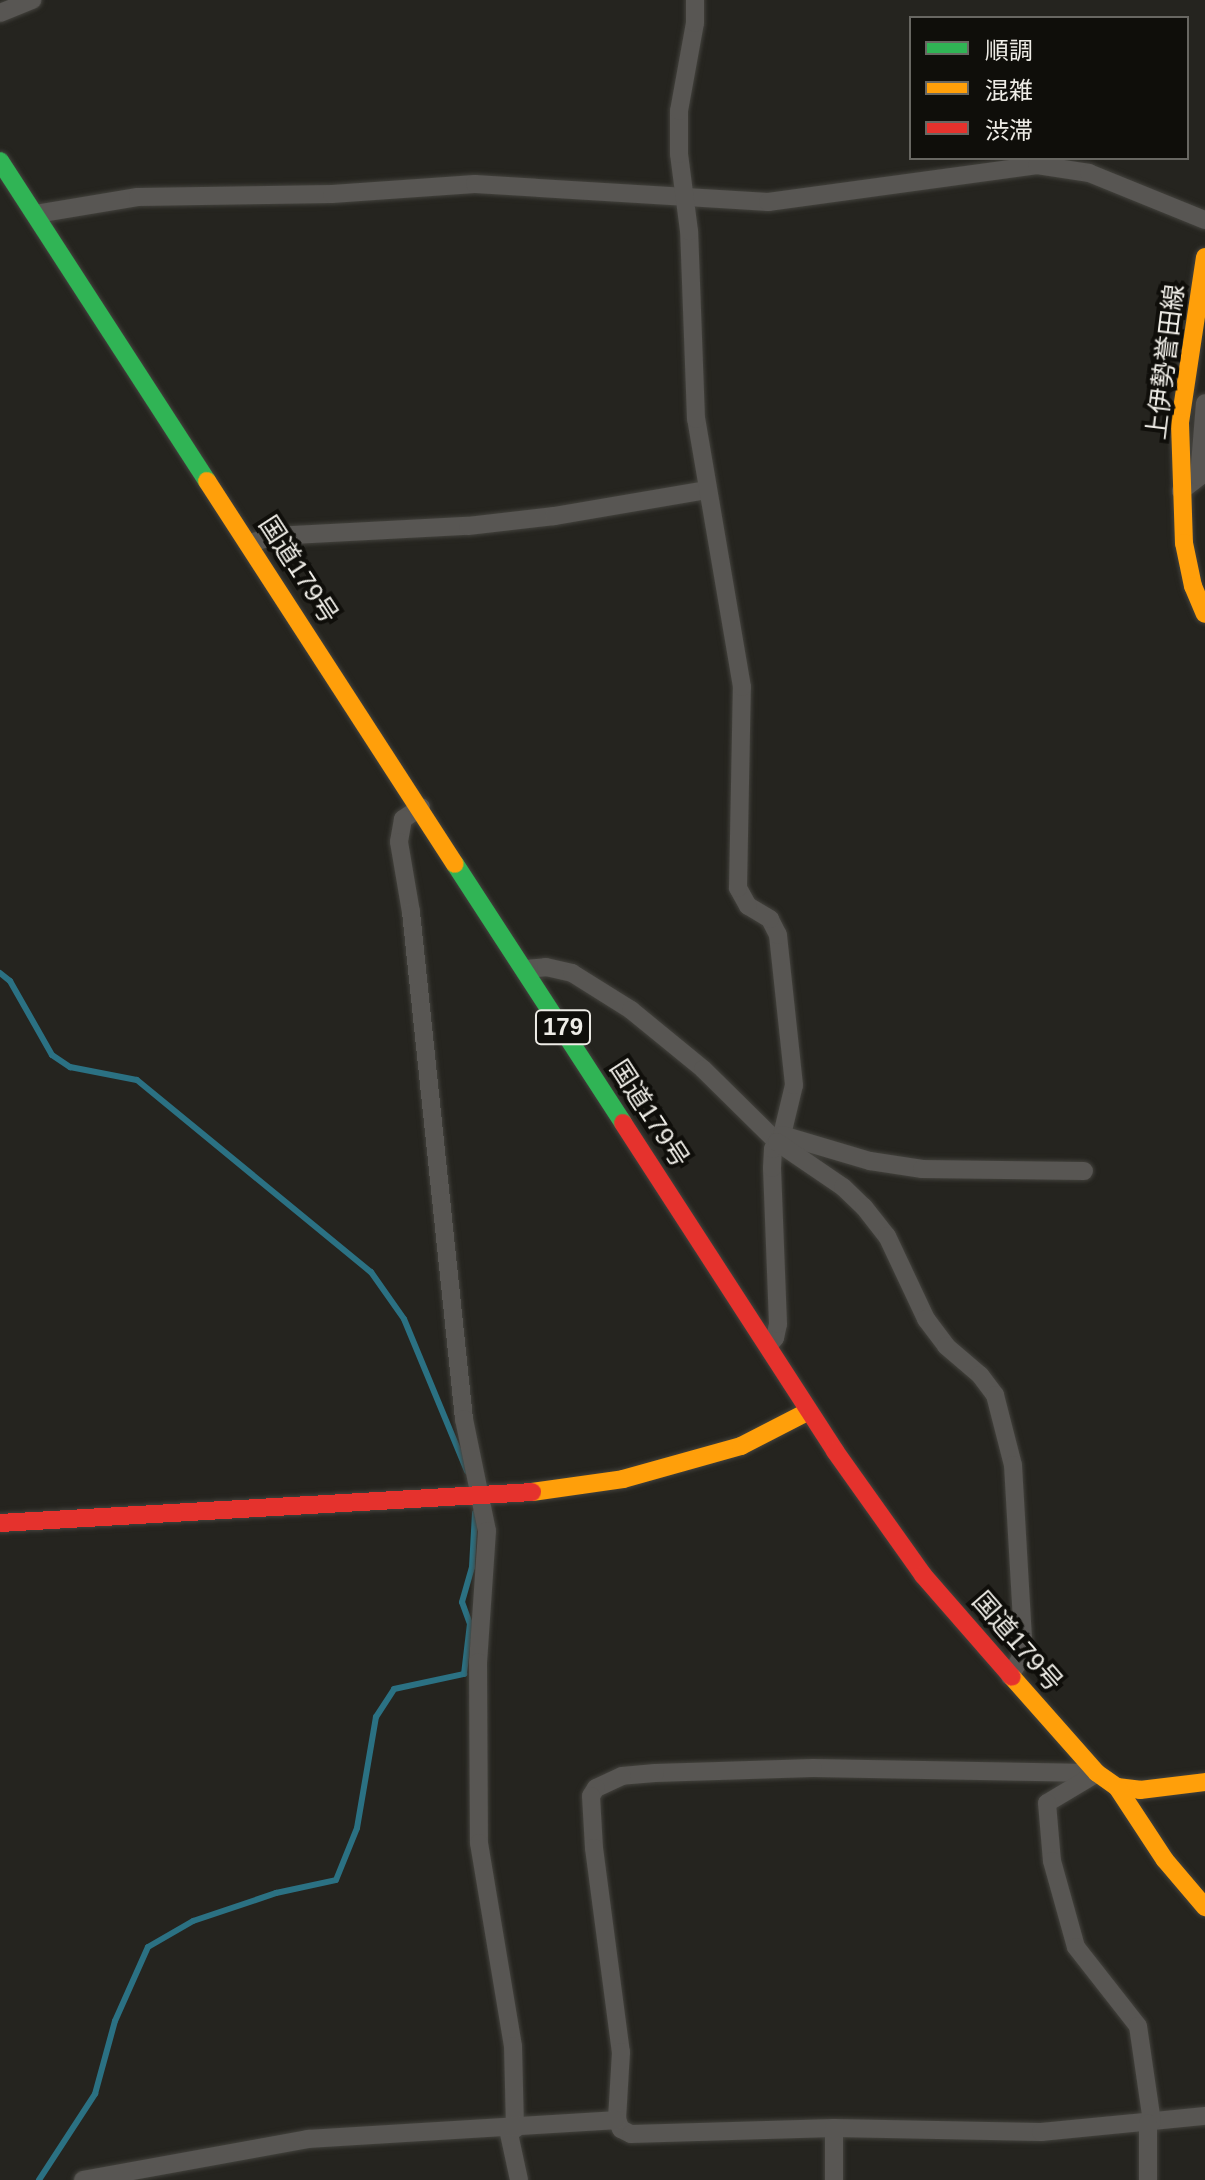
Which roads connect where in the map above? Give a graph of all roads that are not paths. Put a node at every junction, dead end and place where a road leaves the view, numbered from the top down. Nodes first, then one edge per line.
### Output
1 (32, 0) edge
2 (695, 0) edge
3 (0, 13) edge
4 (0, 161) edge
5 (685, 198) junction
6 (36, 214) junction
7 (1205, 220) edge
8 (1205, 257) edge
9 (1205, 403) edge
10 (706, 490) junction
11 (1181, 491) junction
12 (250, 543) junction
13 (1205, 614) edge
14 (421, 807) junction
15 (525, 969) junction
16 (780, 1139) junction
17 (1084, 1171) dead end
18 (768, 1346) junction
19 (809, 1411) junction
20 (475, 1497) junction
21 (6, 1521) edge
22 (1010, 1676) junction
23 (1097, 1773) junction
24 (1205, 1782) edge
25 (1117, 1787) junction
26 (1205, 1907) edge
27 (1205, 2116) edge
28 (617, 2120) junction
29 (1150, 2122) junction
30 (834, 2128) junction
31 (512, 2129) junction
32 (83, 2180) edge
33 (519, 2180) edge
34 (834, 2180) edge
35 (1148, 2180) edge

1 - 3 street
2 - 5 street
4 - 6 main road, 国道179号 / 179
5 - 6 street
5 - 7 street
5 - 10 street
6 - 12 main road, 国道179号 / 179
8 - 11 main road, 上伊勢誉田線
9 - 11 street
10 - 12 street
10 - 16 street
11 - 13 main road, 上伊勢誉田線
12 - 14 main road, 国道179号 / 179
14 - 15 main road, 国道179号 / 179
14 - 20 street
15 - 16 street
15 - 18 main road, 国道179号 / 179
16 - 17 street
16 - 18 street
16 - 22 street
18 - 19 main road, 国道179号 / 179
19 - 20 main road
19 - 22 main road, 国道179号 / 179
20 - 21 main road
20 - 31 street
22 - 23 main road, 国道179号 / 179
23 - 25 main road, 国道179号 / 179
23 - 28 street
23 - 29 street
24 - 25 main road
25 - 26 main road
27 - 29 street
28 - 30 street
28 - 31 street
29 - 30 street
29 - 35 street
30 - 34 street
31 - 32 street
31 - 33 street

